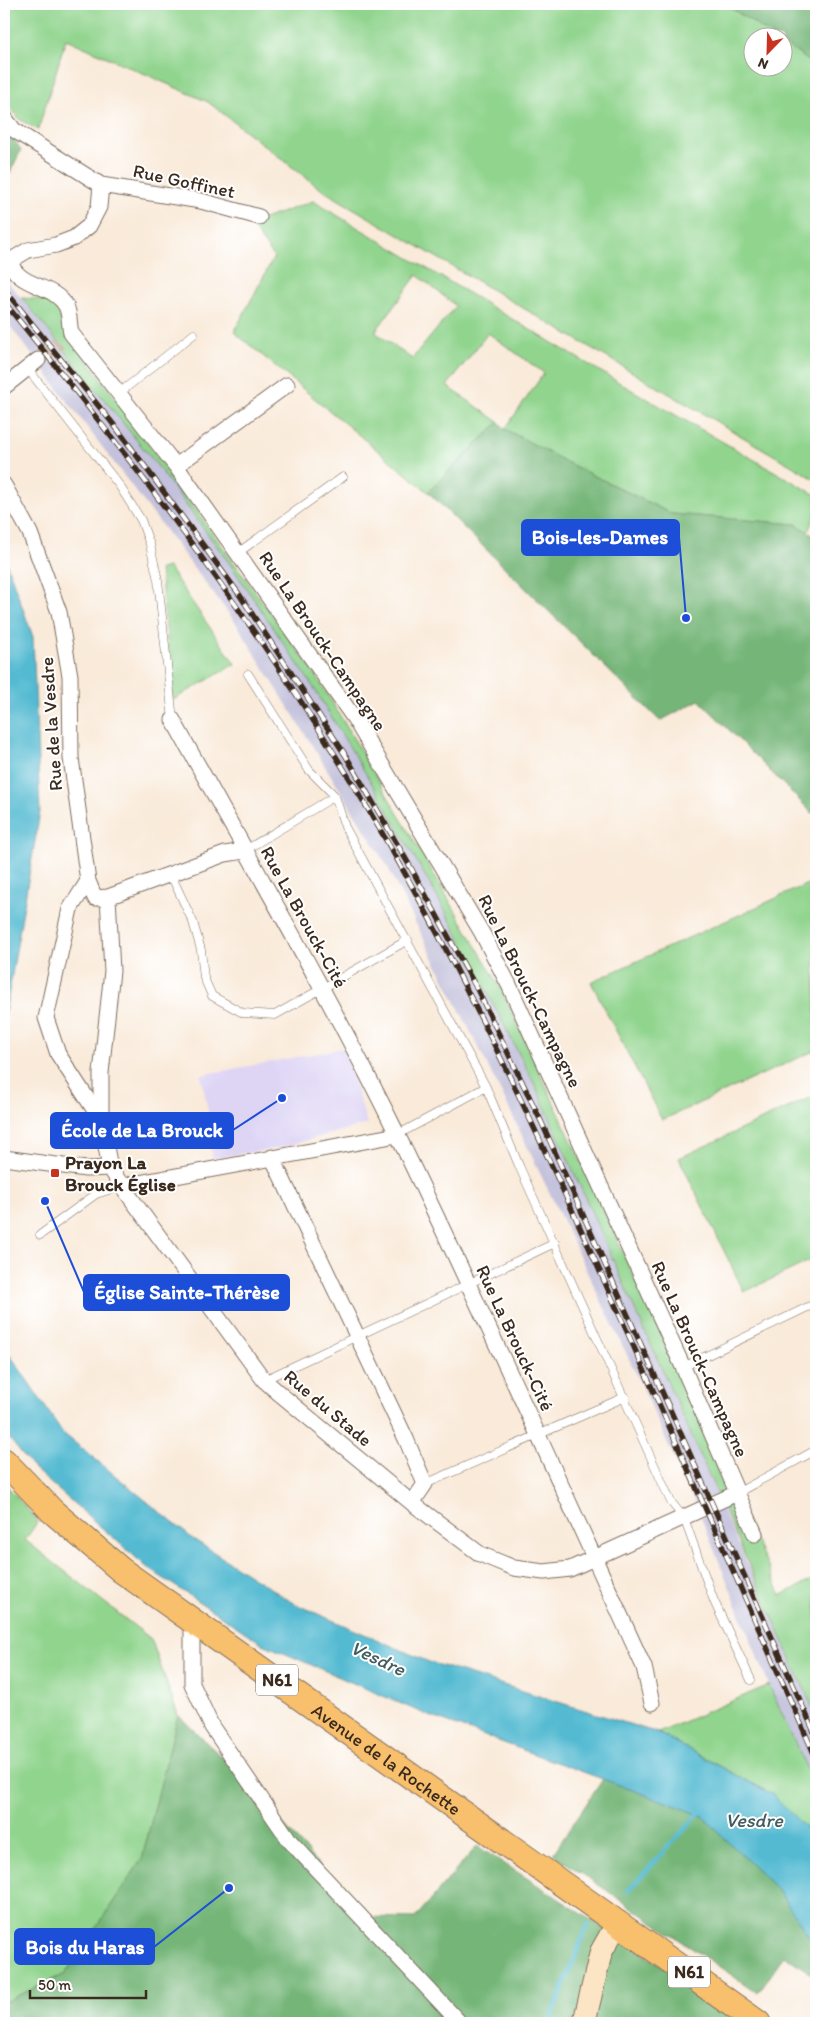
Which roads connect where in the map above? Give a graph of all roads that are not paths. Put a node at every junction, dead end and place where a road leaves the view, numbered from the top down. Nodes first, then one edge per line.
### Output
1 (4, 117) edge
2 (100, 185) junction
3 (259, 217) dead end
4 (7, 260) edge
5 (194, 334) dead end
6 (32, 364) joint
7 (287, 385) dead end
8 (4, 387) edge
9 (118, 394) junction
10 (176, 466) junction
11 (343, 477) dead end
12 (4, 485) edge
13 (239, 552) junction
14 (248, 674) dead end
15 (172, 720) joint
16 (335, 796) junction
17 (244, 851) junction
18 (171, 874) junction
19 (88, 881) junction
20 (108, 897) junction
21 (408, 940) junction
22 (320, 988) junction
23 (486, 1088) junction
24 (101, 1120) junction
25 (397, 1135) junction
26 (272, 1157) junction
27 (4, 1158) edge
28 (110, 1168) junction
29 (122, 1186) junction
30 (40, 1235) dead end
31 (555, 1242) junction
32 (469, 1285) junction
33 (816, 1303) edge
34 (356, 1335) junction
35 (683, 1367) junction
36 (264, 1380) junction
37 (625, 1397) junction
38 (537, 1435) junction
39 (816, 1450) edge
40 (4, 1461) edge
41 (425, 1484) junction
42 (738, 1493) junction
43 (412, 1503) junction
44 (684, 1518) junction
45 (755, 1534) dead end
46 (594, 1558) junction
47 (192, 1620) junction
48 (750, 1680) dead end
49 (652, 1704) dead end
50 (618, 1922) junction
51 (460, 2023) edge
52 (584, 2023) edge
53 (758, 2023) edge

1 - 2 street, Rue Goffinet
2 - 3 street, Rue Goffinet
2 - 4 street
4 - 9 street, Rue La Brouck-Campagne
5 - 9 lane
6 - 8 street
6 - 15 lane
7 - 10 street
9 - 10 street, Rue La Brouck-Campagne
10 - 13 street, Rue La Brouck-Campagne
11 - 13 lane
12 - 19 street, Rue de la Vesdre
13 - 35 street, Rue La Brouck-Campagne
14 - 16 lane
15 - 17 street, Rue La Brouck-Cité
16 - 17 lane
16 - 21 lane
17 - 18 street
17 - 22 street, Rue La Brouck-Cité
18 - 20 street
18 - 22 lane
19 - 20 street
19 - 24 street
20 - 24 street
21 - 22 lane
21 - 23 lane
22 - 25 street, Rue La Brouck-Cité
23 - 25 lane
23 - 31 lane
24 - 28 street
25 - 26 street
25 - 32 street, Rue La Brouck-Cité
26 - 29 street
26 - 34 street
27 - 28 street
28 - 29 street, Rue du Stade
29 - 30 lane
29 - 36 street, Rue du Stade
31 - 32 lane
31 - 37 lane
32 - 34 lane
32 - 38 street, Rue La Brouck-Cité
33 - 35 lane
34 - 36 lane
34 - 41 street
35 - 42 street, Rue La Brouck-Campagne
36 - 43 street, Rue du Stade
37 - 38 lane
37 - 44 lane
38 - 41 lane
38 - 46 street, Rue La Brouck-Cité
39 - 42 lane
40 - 47 main road, Avenue de la Rochette / N61
41 - 43 street
42 - 44 street
42 - 45 street, Rue La Brouck-Campagne
43 - 46 street, Rue du Stade
44 - 46 street
44 - 48 lane
46 - 49 street, Rue La Brouck-Cité
47 - 50 main road, Avenue de la Rochette / N61
47 - 51 street
50 - 52 street
50 - 53 main road, Avenue de la Rochette / N61

